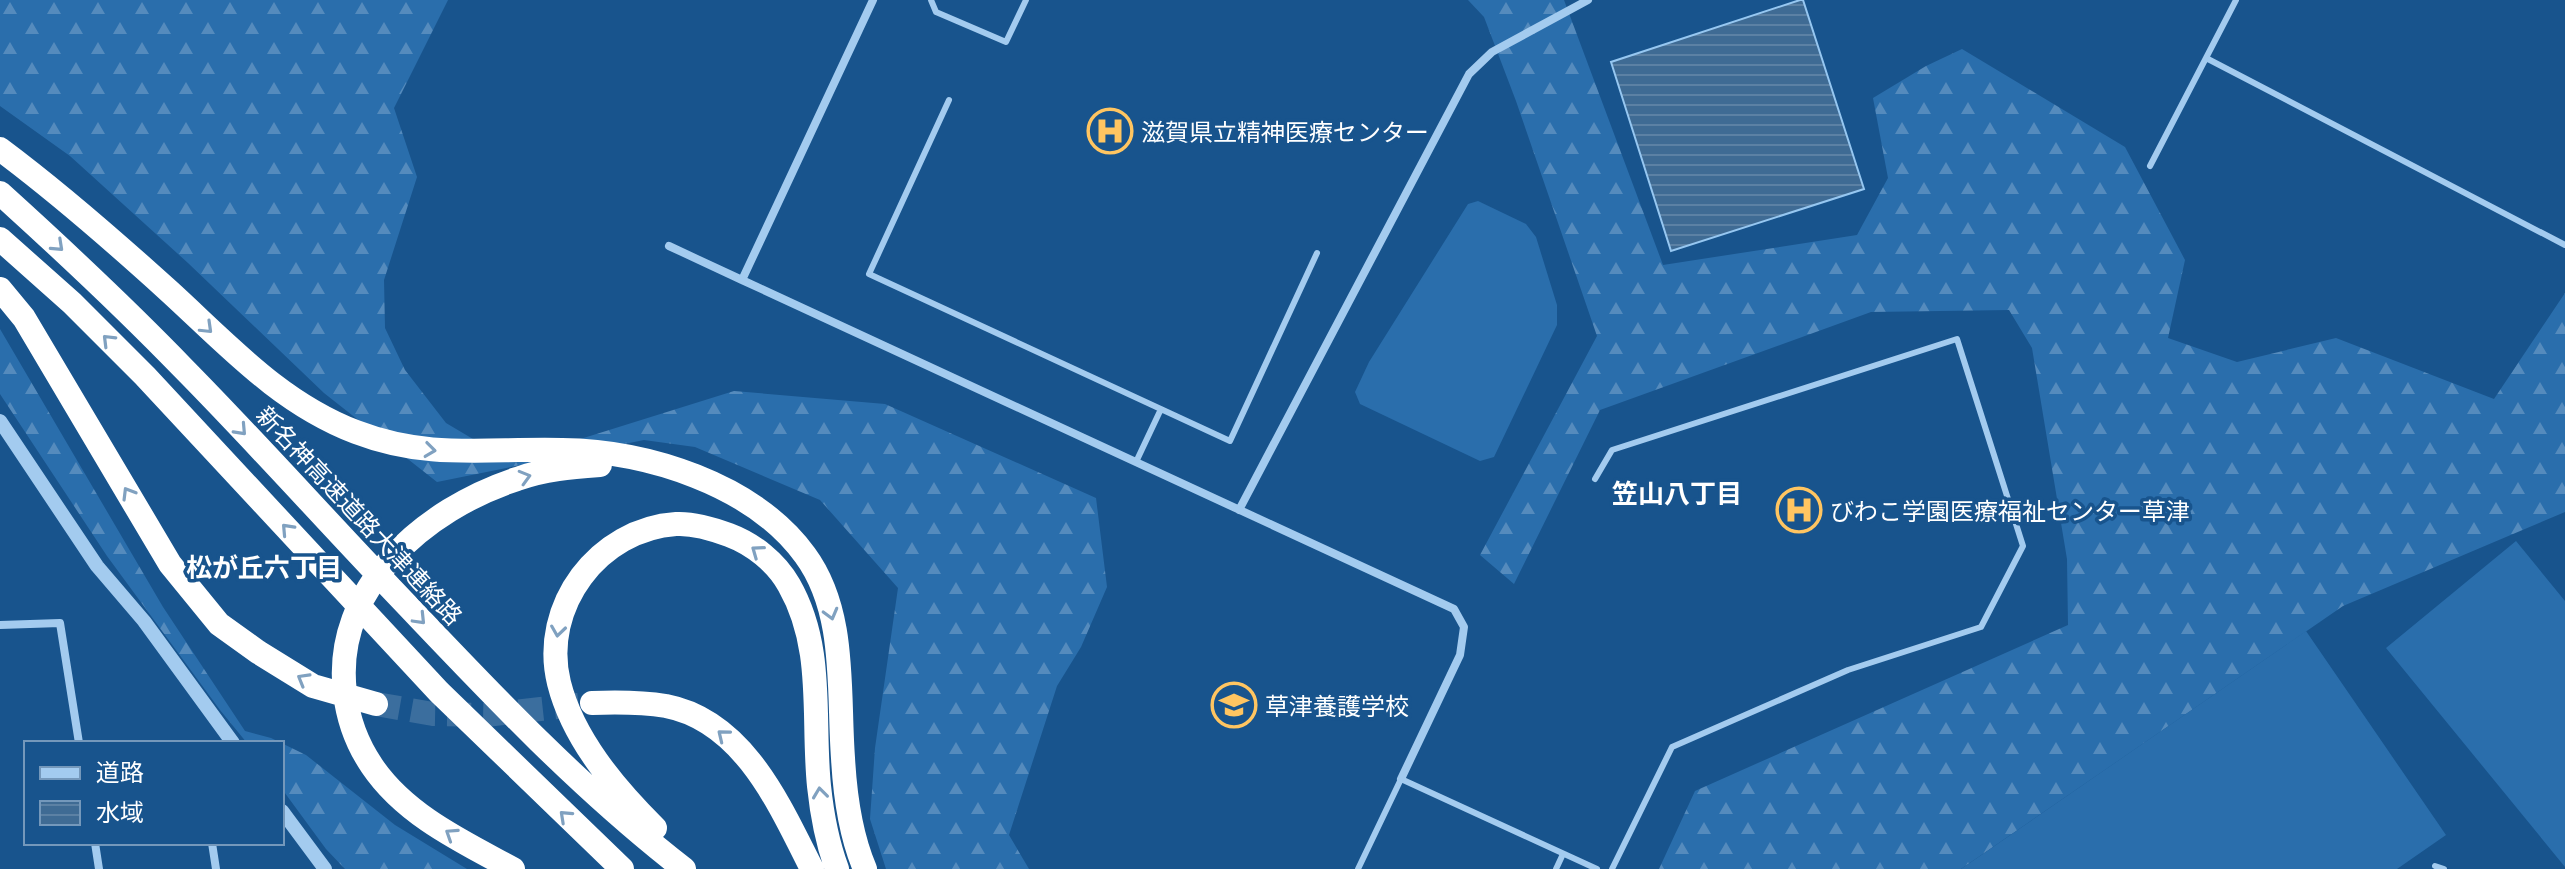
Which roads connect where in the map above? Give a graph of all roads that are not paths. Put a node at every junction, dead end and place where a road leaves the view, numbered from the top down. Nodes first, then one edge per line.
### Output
1 (873, 0) edge
2 (931, 0) edge
3 (1026, 0) edge
4 (1588, 0) edge
5 (2236, 0) edge
6 (2206, 58) junction
7 (949, 100) dead end
8 (0, 149) edge
9 (2150, 166) dead end
10 (0, 193) edge
11 (0, 239) edge
12 (2565, 245) edge
13 (669, 246) dead end
14 (1317, 253) dead end
15 (742, 280) junction
16 (0, 289) edge
17 (1161, 409) junction
18 (0, 421) edge
19 (1136, 462) junction
20 (660, 465) junction
21 (1595, 479) dead end
22 (1239, 510) junction
23 (0, 625) edge
24 (592, 703) tunnel mouth
25 (376, 704) tunnel mouth
26 (79, 741) edge
27 (232, 741) edge
28 (1401, 779) junction
29 (284, 814) edge
30 (95, 845) edge
31 (212, 845) edge
32 (1563, 854) junction
33 (2435, 866) dead end
34 (99, 869) edge
35 (216, 869) edge
36 (325, 869) edge
37 (513, 869) edge
38 (622, 869) edge
39 (684, 869) edge
40 (697, 869) edge
41 (812, 869) edge
42 (837, 869) edge
43 (865, 869) edge
44 (1358, 869) edge
45 (1556, 869) edge
46 (1597, 869) edge
47 (1612, 869) edge
48 (2444, 869) edge

1 - 15 street
2 - 3 lane
4 - 22 street
5 - 6 lane
6 - 9 lane
6 - 12 lane
7 - 17 lane
8 -> 20 highway
10 -> 39 highway, 新名神高速道路大津連絡路
38 -> 11 highway
13 - 15 street
14 - 17 lane
15 - 19 street
25 -> 16 highway
17 - 19 lane
18 - 27 street
19 - 22 street
37 -> 20 highway
20 -> 43 highway
21 - 47 lane
22 - 28 street
23 - 26 street
41 -> 24 highway
28 - 32 lane
28 - 44 lane
29 - 36 street
30 - 34 street
31 - 35 street
32 - 45 lane
32 - 46 lane
33 - 48 lane
42 -> 40 highway

